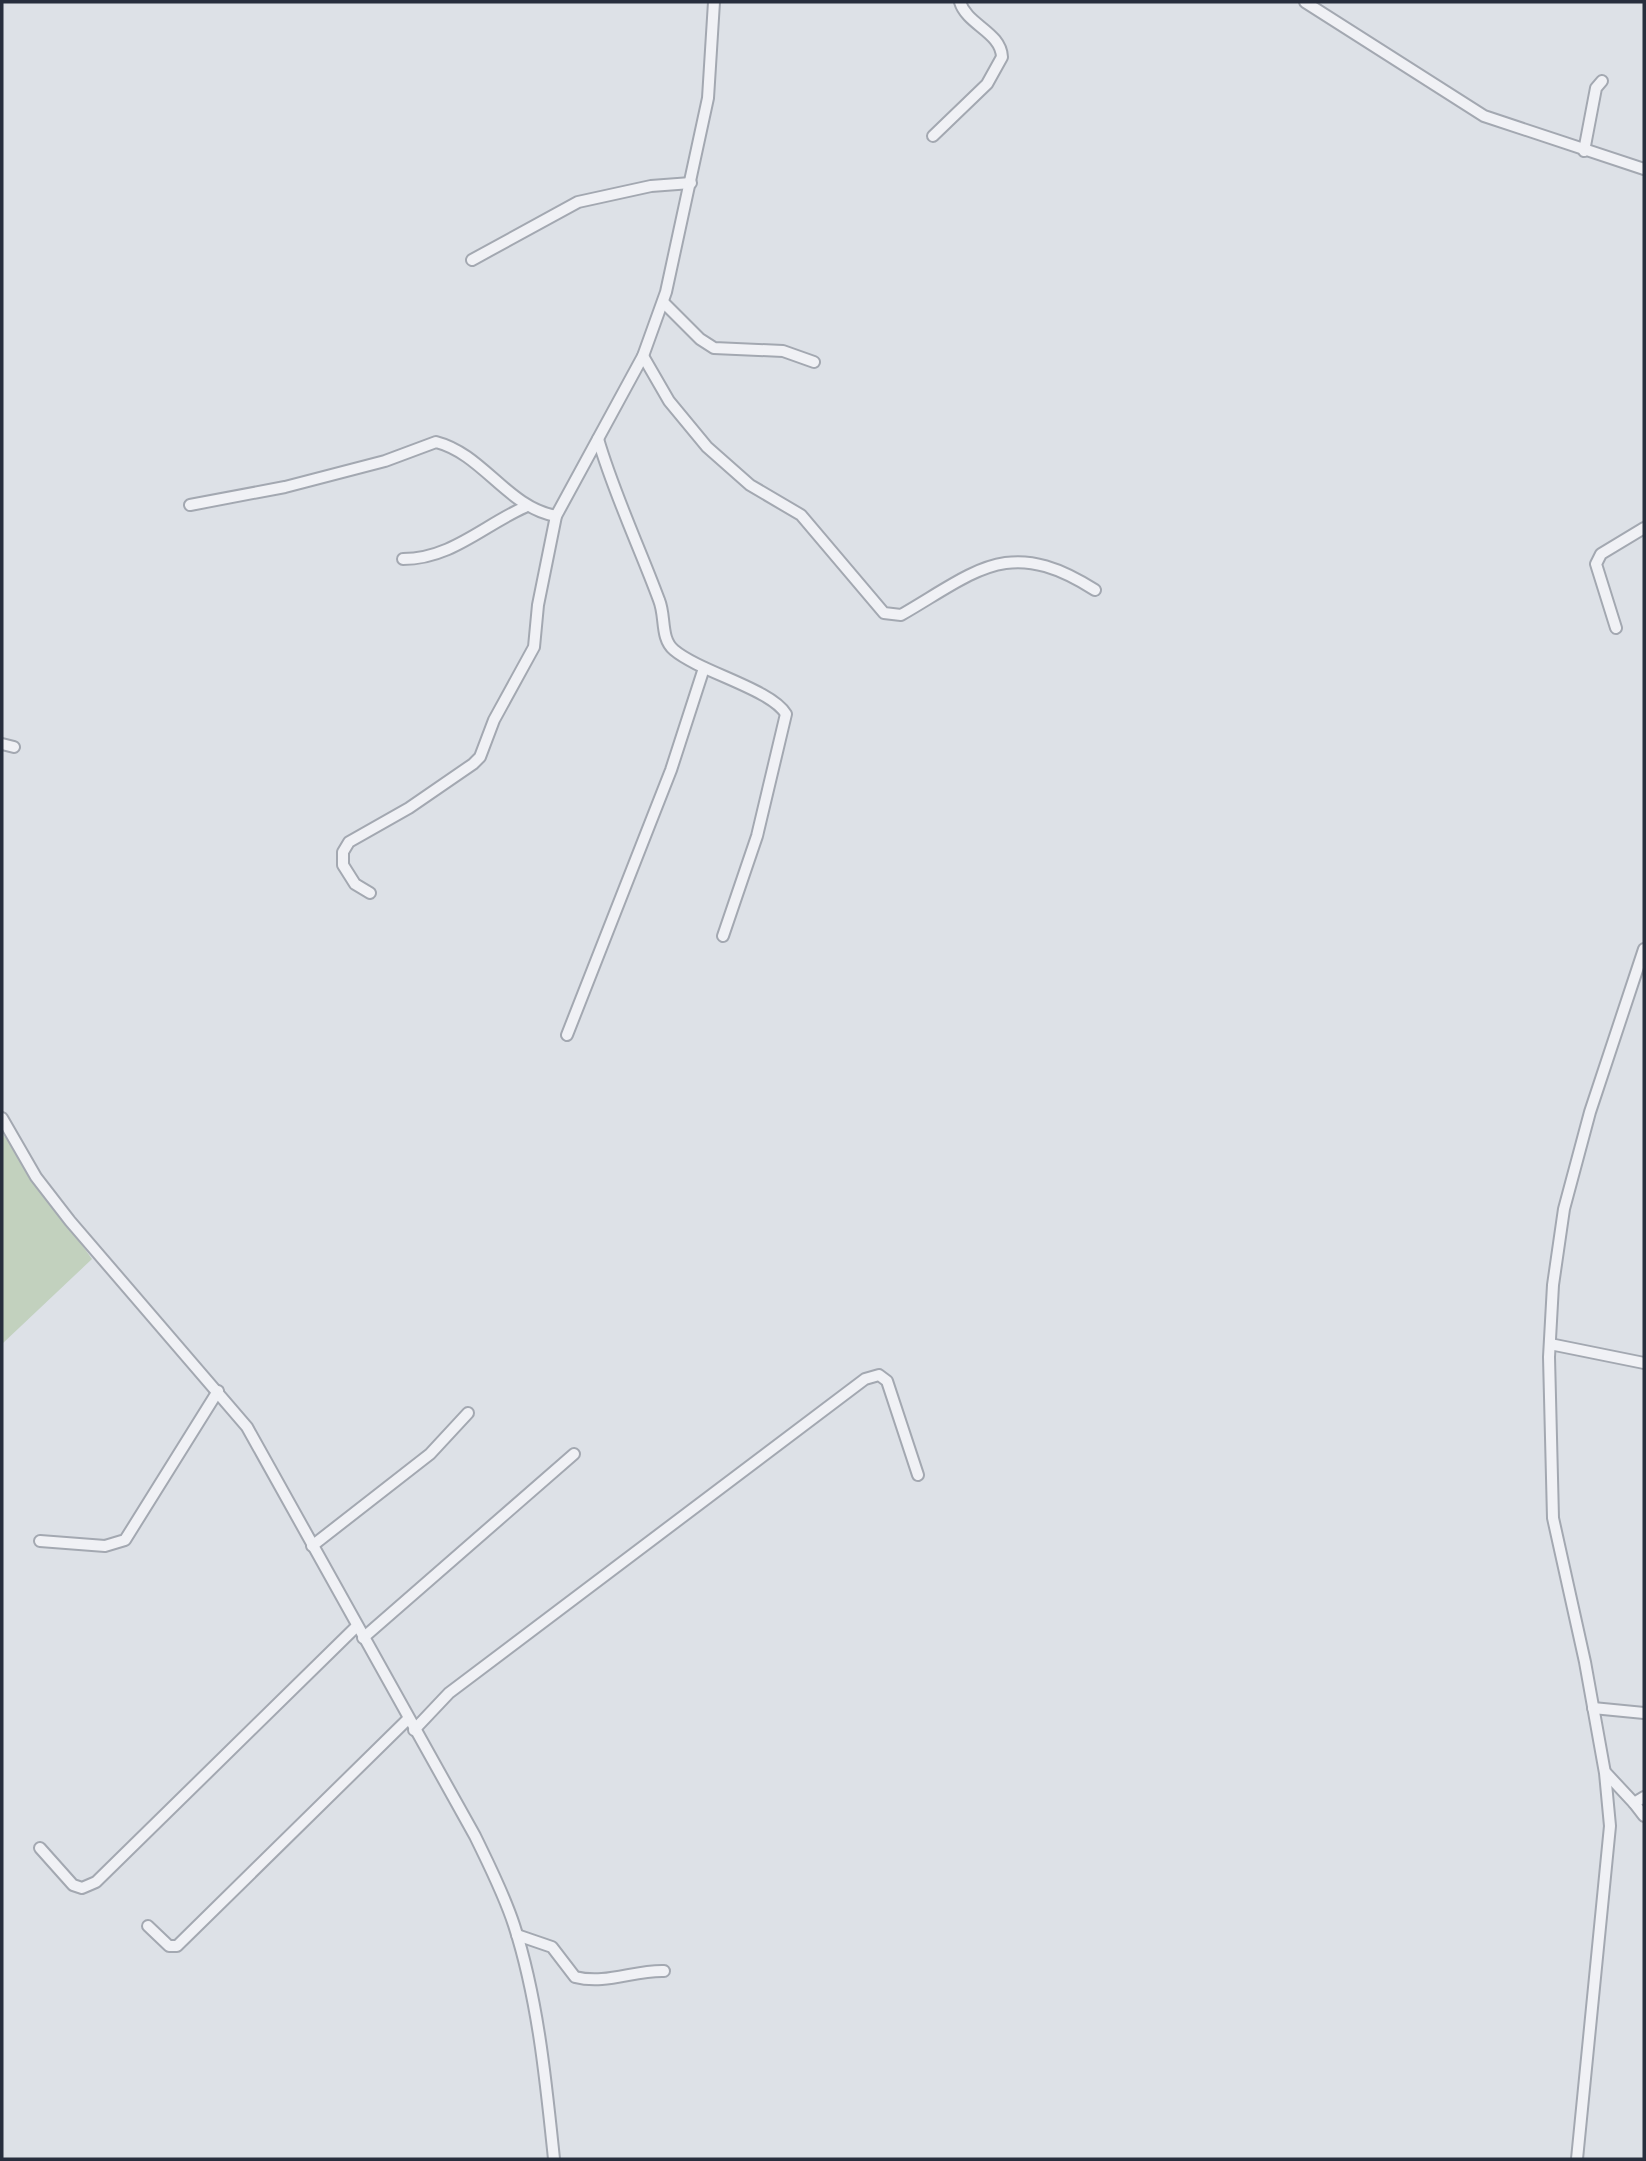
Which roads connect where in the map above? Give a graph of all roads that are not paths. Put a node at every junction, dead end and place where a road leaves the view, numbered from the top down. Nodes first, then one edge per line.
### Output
1 (714, 2) edge
2 (960, 2) edge
3 (1305, 2) edge
4 (1602, 81) dead end
5 (933, 136) dead end
6 (1584, 151) junction
7 (1644, 169) edge
8 (691, 183) junction
9 (472, 260) dead end
10 (663, 302) junction
11 (643, 356) junction
12 (814, 362) dead end
13 (598, 439) junction
14 (190, 505) dead end
15 (526, 507) junction
16 (556, 516) junction
17 (1644, 528) edge
18 (403, 559) dead end
19 (1095, 590) dead end
20 (1616, 628) dead end
21 (704, 668) junction
22 (2, 744) edge
23 (15, 747) dead end
24 (370, 893) dead end
25 (723, 936) dead end
26 (1644, 949) edge
27 (567, 1034) dead end
28 (2, 1118) edge
29 (1550, 1344) junction
30 (1644, 1363) edge
31 (218, 1391) junction
32 (468, 1413) dead end
33 (574, 1454) dead end
34 (918, 1475) dead end
35 (40, 1541) dead end
36 (312, 1546) junction
37 (357, 1626) junction
38 (363, 1638) junction
39 (1594, 1709) junction
40 (1644, 1713) edge
41 (408, 1719) junction
42 (414, 1730) junction
43 (1605, 1773) junction
44 (1639, 1800) edge
45 (1644, 1816) edge
46 (40, 1848) dead end
47 (148, 1926) dead end
48 (517, 1935) junction
49 (664, 1971) dead end
50 (554, 2159) edge
51 (1577, 2159) edge

1 - 8 street
2 - 5 street
3 - 6 street
4 - 6 street
6 - 7 street
8 - 9 street
8 - 10 street
10 - 11 street
10 - 12 street
11 - 13 street
11 - 19 street
13 - 16 street
13 - 21 street
14 - 15 street
15 - 16 street
15 - 18 street
16 - 24 street
17 - 20 street
21 - 25 street
21 - 27 street
22 - 23 street
26 - 29 street
28 - 31 street
29 - 30 street
29 - 39 street
31 - 35 street
31 - 36 street
32 - 36 street
33 - 38 street
34 - 42 street
36 - 37 street
37 - 38 street
37 - 46 street
38 - 41 street
39 - 40 street
39 - 43 street
41 - 42 street
41 - 47 street
42 - 48 street
43 - 44 street
43 - 51 street
44 - 45 street
48 - 49 street
48 - 50 street

